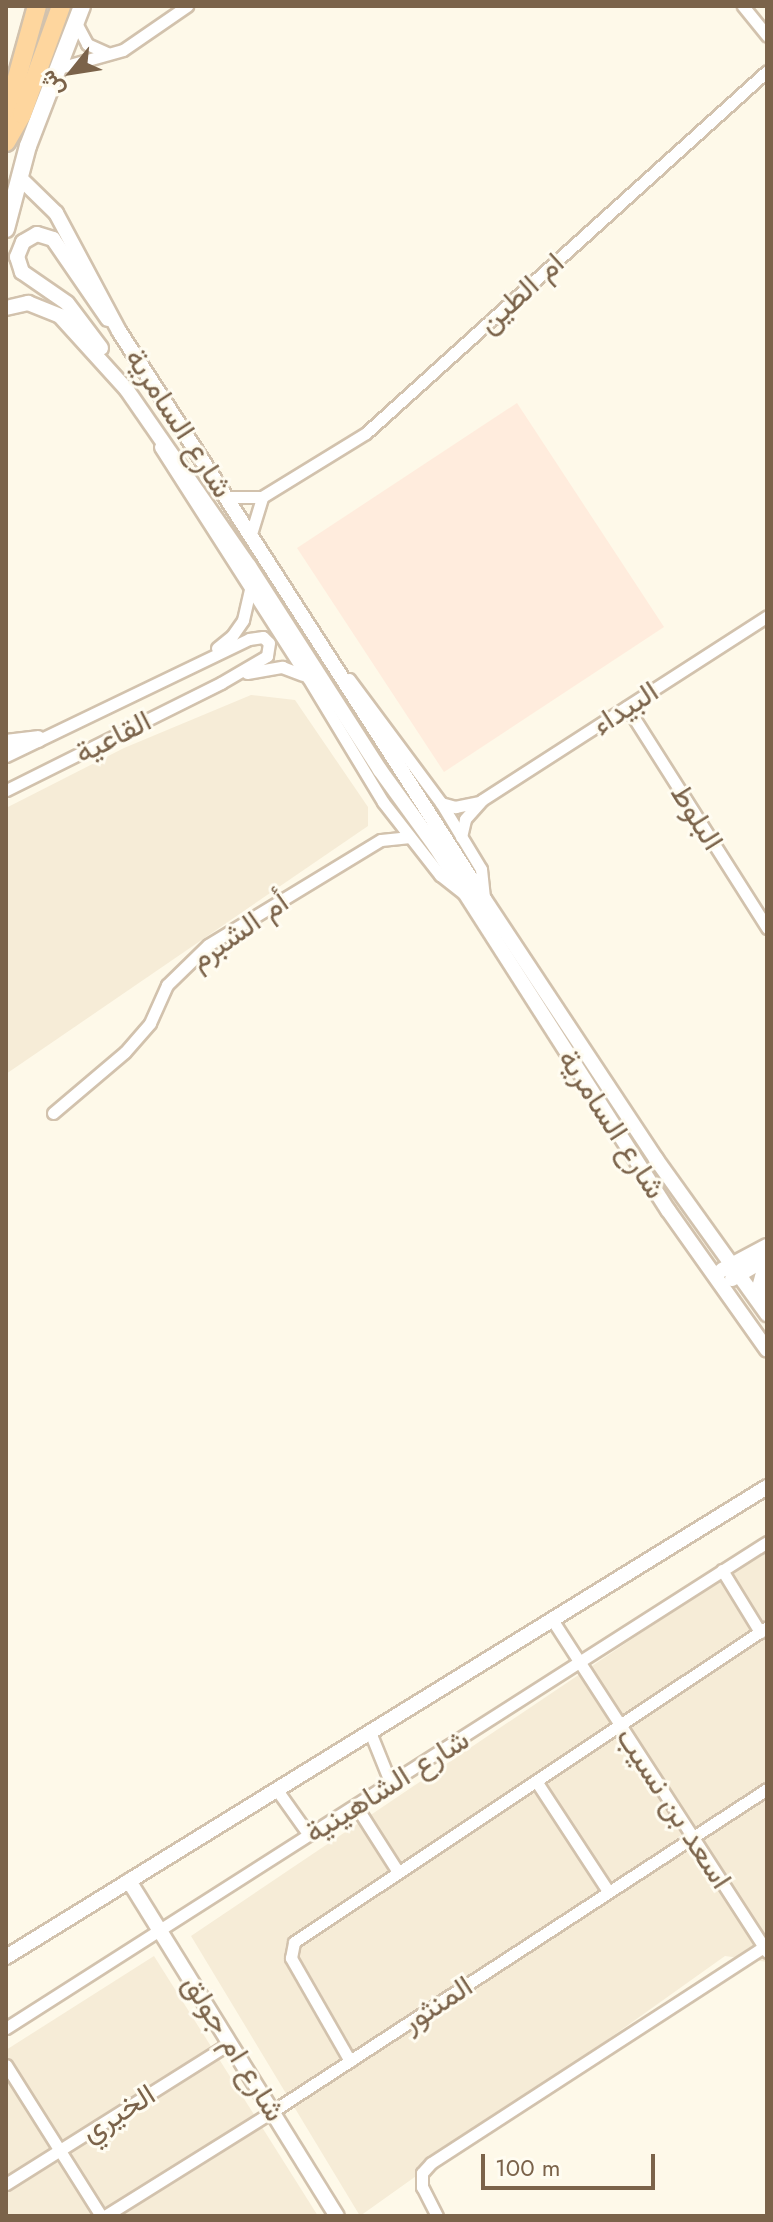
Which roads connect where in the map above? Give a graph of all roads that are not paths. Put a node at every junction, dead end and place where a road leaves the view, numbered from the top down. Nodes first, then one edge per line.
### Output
1 (37, 6) edge
2 (61, 6) edge
3 (187, 6) edge
4 (743, 6) edge
5 (79, 13) edge
6 (767, 36) edge
7 (112, 54) junction
8 (59, 68) junction
9 (767, 71) edge
10 (6, 117) edge
11 (6, 142) edge
12 (21, 179) junction
13 (6, 229) edge
14 (6, 308) edge
15 (119, 331) junction
16 (127, 390) junction
17 (155, 431) junction
18 (227, 497) junction
19 (262, 497) junction
20 (251, 534) junction
21 (250, 589) junction
22 (767, 616) edge
23 (190, 666) junction
24 (337, 669) junction
25 (308, 678) junction
26 (221, 683) junction
27 (627, 707) junction
28 (38, 739) junction
29 (6, 743) edge
30 (6, 756) edge
31 (6, 790) edge
32 (482, 800) junction
33 (441, 803) junction
34 (390, 813) junction
35 (410, 837) junction
36 (461, 837) junction
37 (381, 840) junction
38 (465, 894) junction
39 (484, 899) junction
40 (767, 928) edge
41 (563, 1018) junction
42 (549, 1027) junction
43 (53, 1113) dead end
44 (710, 1238) junction
45 (767, 1246) edge
46 (762, 1257) edge
47 (734, 1270) junction
48 (717, 1280) junction
49 (767, 1312) edge
50 (767, 1350) edge
51 (767, 1487) edge
52 (767, 1542) edge
53 (722, 1570) junction
54 (553, 1621) junction
55 (763, 1629) edge
56 (581, 1663) junction
57 (620, 1724) junction
58 (370, 1732) junction
59 (536, 1781) junction
60 (391, 1784) junction
61 (767, 1789) edge
62 (277, 1790) junction
63 (356, 1806) junction
64 (309, 1835) junction
65 (692, 1837) junction
66 (398, 1872) junction
67 (129, 1881) junction
68 (608, 1891) junction
69 (160, 1932) junction
70 (765, 1950) edge
71 (6, 1957) edge
72 (6, 2028) edge
73 (230, 2043) junction
74 (350, 2061) junction
75 (6, 2065) edge
76 (273, 2111) junction
77 (60, 2150) junction
78 (6, 2184) edge
79 (103, 2216) edge
80 (337, 2216) edge
81 (437, 2216) edge

1 - 10 highway
2 - 11 highway
3 - 7 street
4 - 6 street
5 - 7 street
5 - 8 main road
7 - 8 street
8 - 12 main road
9 - 19 street, ام الطين
12 - 13 main road
12 - 15 street, شارع السامرية
14 - 16 street, شارع السامرية
15 - 16 street
15 - 18 street, شارع السامرية
16 - 17 street, شارع السامرية
17 - 21 street, شارع السامرية
17 - 38 street, شارع السامرية
18 - 19 street
18 - 20 street, شارع السامرية
19 - 20 street
20 - 24 street, شارع السامرية
21 - 23 street, القاعية
21 - 25 street, شارع السامرية
22 - 27 street, البيداء
23 - 26 street, القاعية
23 - 28 street, القاعية
24 - 33 street, شارع السامرية
24 - 39 street, شارع السامرية
25 - 26 street, القاعية
25 - 34 street, شارع السامرية
26 - 31 street, القاعية
27 - 32 street, البيداء
27 - 40 street, البلوط
28 - 29 main road
28 - 30 street, القاعية
32 - 33 street, البيداء
32 - 36 street, البيداء
33 - 36 street, شارع السامرية
34 - 35 street, شارع السامرية
34 - 37 street
35 - 37 street, أم الشبرم
35 - 38 street, شارع السامرية
36 - 39 street, شارع السامرية
37 - 43 street, أم الشبرم
38 - 42 street, شارع السامرية
39 - 41 street, شارع السامرية
41 - 42 street
41 - 44 street, شارع السامرية
42 - 48 street, شارع السامرية
44 - 46 street
44 - 47 street, شارع السامرية
45 - 46 street
46 - 47 street
46 - 49 street
47 - 48 street
47 - 49 street, شارع السامرية
48 - 50 street, شارع السامرية
51 - 54 street, شارع الشاهينية
52 - 53 street, شارع الشاهينية
53 - 55 street
53 - 56 street, شارع الشاهينية
54 - 56 street, اسعد بن نسيب
54 - 58 street, شارع الشاهينية
55 - 57 street
56 - 57 street, اسعد بن نسيب
56 - 60 street, شارع الشاهينية
57 - 59 street
57 - 65 street, اسعد بن نسيب
58 - 60 street
58 - 62 street, شارع الشاهينية
59 - 66 street
59 - 68 street
60 - 63 street, شارع الشاهينية
61 - 65 street, المنثور
62 - 64 street
62 - 67 street, شارع الشاهينية
63 - 64 street, شارع الشاهينية
63 - 66 street
64 - 69 street, شارع الشاهينية
65 - 68 street, المنثور
65 - 70 street, اسعد بن نسيب
66 - 74 street
67 - 69 street, شارع ام جولق
67 - 71 street, شارع الشاهينية
68 - 74 street, المنثور
69 - 72 street, شارع الشاهينية
69 - 73 street, شارع ام جولق
70 - 81 street
73 - 76 street, شارع ام جولق
73 - 77 street, الخيري
74 - 76 street, المنثور
75 - 77 street
76 - 79 street, المنثور
76 - 80 street, شارع ام جولق
77 - 78 street, الخيري
77 - 79 street

